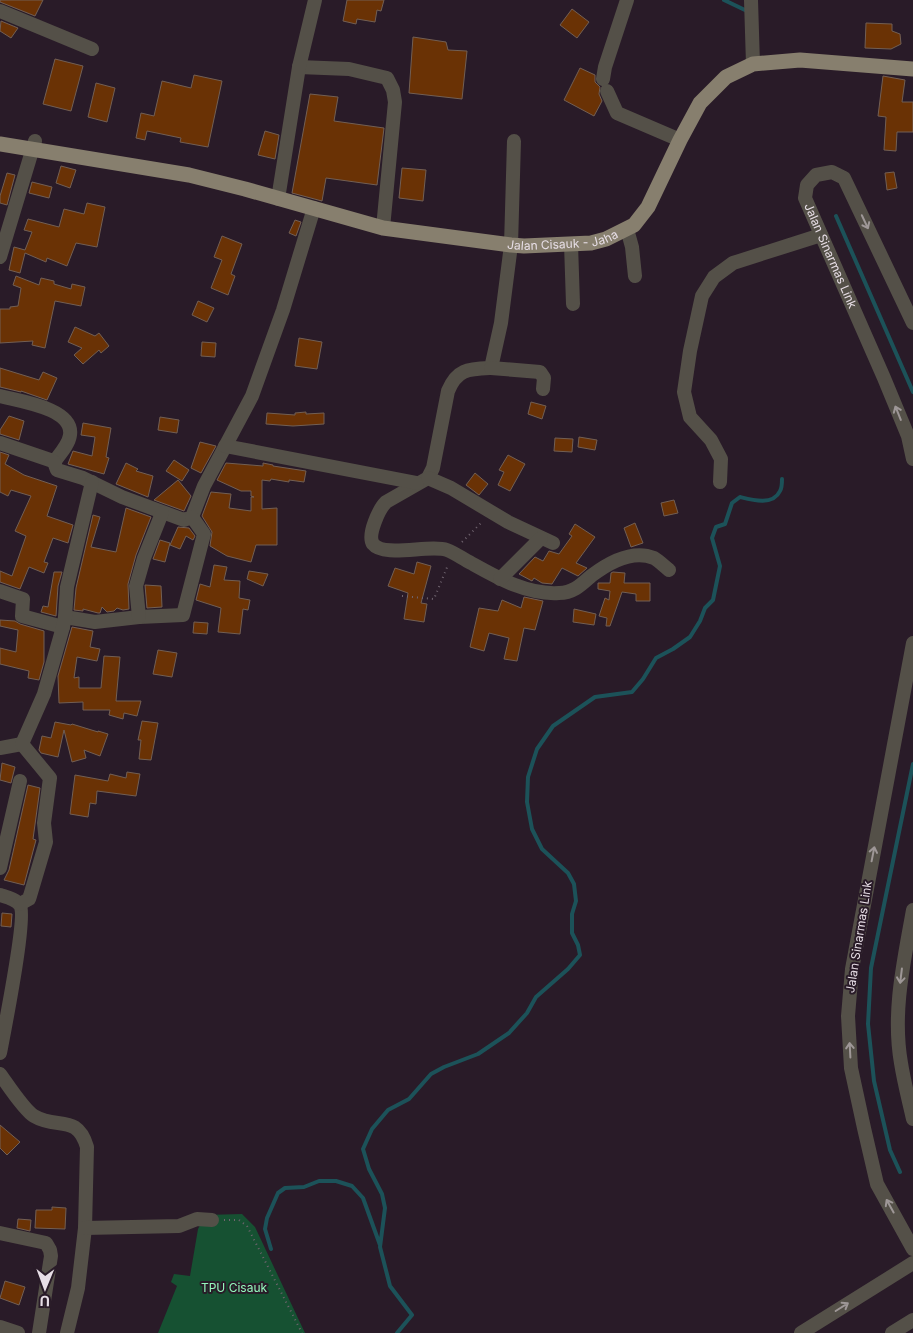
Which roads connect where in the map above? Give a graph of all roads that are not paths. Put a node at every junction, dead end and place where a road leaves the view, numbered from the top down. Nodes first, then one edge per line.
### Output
1 (315, 0) edge
2 (627, 0) edge
3 (751, 0) edge
4 (0, 11) edge
5 (92, 49) dead end
6 (753, 64) junction
7 (299, 67) junction
8 (913, 69) edge
9 (0, 136) edge
10 (680, 140) junction
11 (514, 141) dead end
12 (0, 144) edge
13 (34, 145) junction
14 (278, 199) junction
15 (314, 208) junction
16 (383, 228) junction
17 (627, 229) junction
18 (821, 235) junction
19 (571, 244) junction
20 (511, 245) junction
21 (0, 257) edge
22 (635, 276) dead end
23 (573, 304) dead end
24 (913, 323) edge
25 (491, 368) junction
26 (543, 389) dead end
27 (0, 396) edge
28 (0, 443) edge
29 (225, 446) junction
30 (913, 459) edge
31 (54, 462) junction
32 (422, 480) junction
33 (92, 482) junction
34 (720, 482) dead end
35 (162, 513) junction
36 (192, 516) junction
37 (669, 570) dead end
38 (500, 579) junction
39 (0, 590) edge
40 (139, 617) junction
41 (64, 622) junction
42 (913, 643) edge
43 (907, 708) edge
44 (22, 744) junction
45 (0, 748) edge
46 (20, 781) dead end
47 (0, 868) edge
48 (0, 894) edge
49 (20, 904) junction
50 (913, 910) edge
51 (0, 1053) edge
52 (0, 1074) edge
53 (913, 1119) edge
54 (212, 1220) road end
55 (85, 1228) junction
56 (0, 1233) edge
57 (913, 1249) edge
58 (913, 1263) edge
59 (913, 1320) edge
60 (0, 1327) edge
61 (18, 1333) edge
62 (39, 1333) edge
63 (67, 1333) edge
64 (800, 1333) edge
65 (892, 1333) edge

1 - 7 street
2 - 10 street
3 - 6 street
4 - 5 street
6 - 8 main road, Jalan Cisauk - Jaha
6 - 10 main road, Jalan Cisauk - Jaha
7 - 14 street
7 - 16 street
9 - 13 main road
10 - 17 main road, Jalan Cisauk - Jaha
11 - 20 street
12 - 13 main road
13 - 14 main road, Jalan Cisauk - Jaha
13 - 21 street
14 - 15 main road, Jalan Cisauk - Jaha
15 - 16 main road, Jalan Cisauk - Jaha
15 - 29 street
16 - 20 main road, Jalan Cisauk - Jaha
17 - 19 main road, Jalan Cisauk - Jaha
17 - 22 street
18 -> 24 street, Jalan Sinarmas Link
30 -> 18 street, Jalan Sinarmas Link
18 - 34 street
19 - 20 main road, Jalan Cisauk - Jaha
19 - 23 street
20 - 25 street
25 - 26 street
25 - 32 street
27 - 31 street
28 - 31 street
29 - 32 street
29 - 36 street
31 - 33 street
32 - 38 street
32 - 38 street
33 - 35 street
33 - 41 street
35 - 36 street
35 - 40 street
36 - 40 street
37 - 38 street
39 - 41 street
40 - 41 street
41 - 44 street
42 - 43 street, Jalan Sinarmas Link
57 -> 43 street, Jalan Sinarmas Link
44 - 45 street
44 - 49 street
46 - 47 street
48 - 49 street
49 - 51 street
50 -> 53 street
52 - 55 street
54 - 55 street
55 - 63 street
56 - 62 street
64 -> 58 street
59 - 65 street
60 - 61 street

